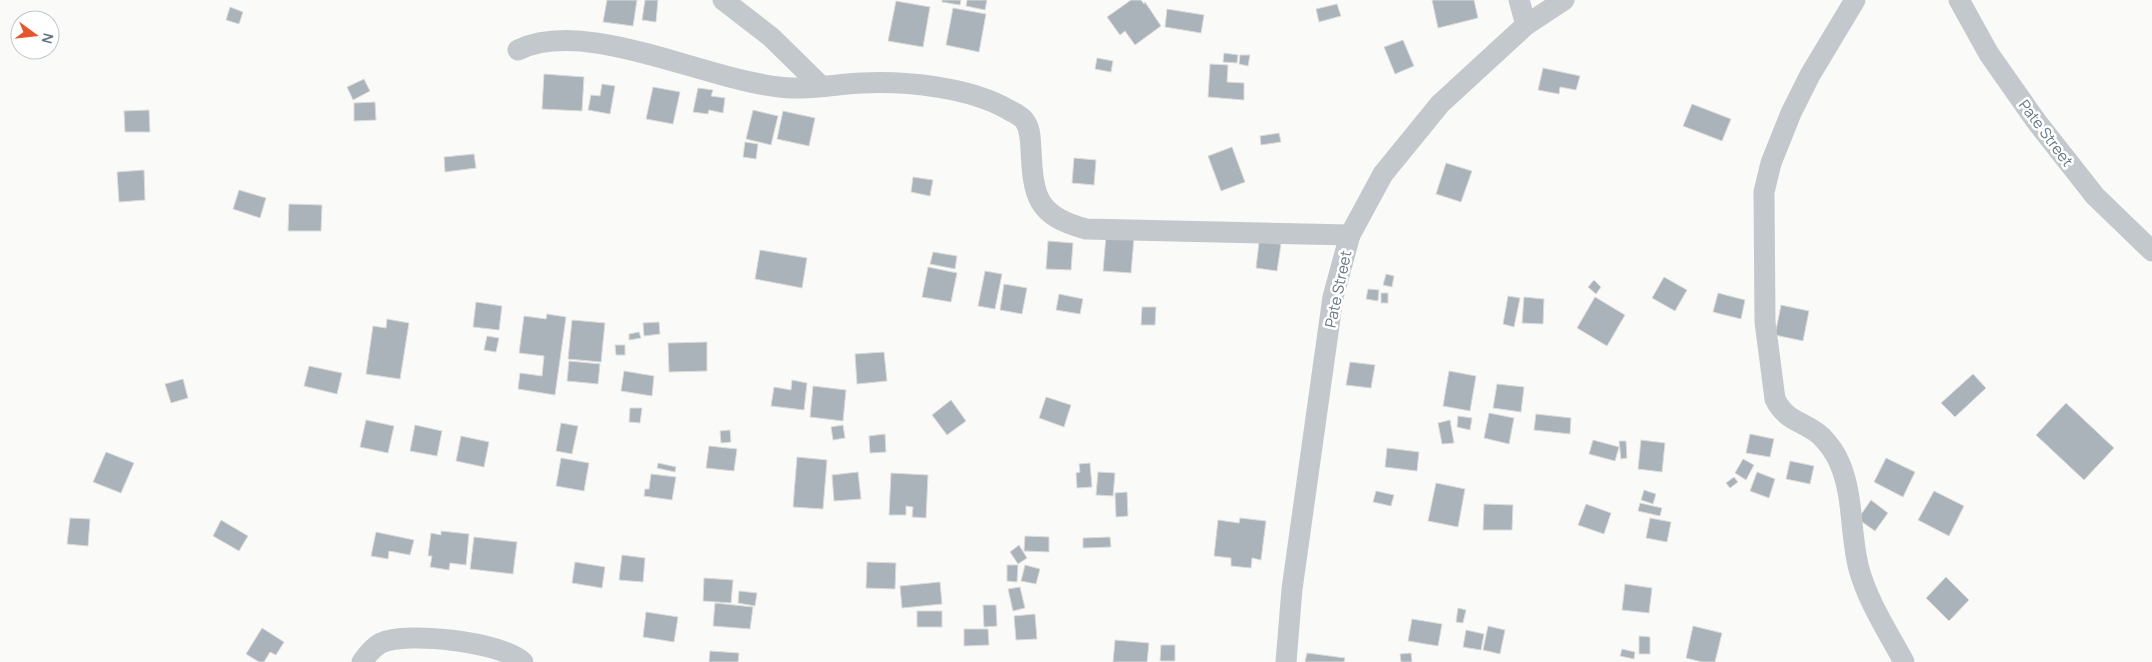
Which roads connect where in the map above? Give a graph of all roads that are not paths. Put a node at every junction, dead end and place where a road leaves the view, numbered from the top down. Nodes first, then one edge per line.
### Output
1 (722, 0) edge
2 (1519, 0) edge
3 (1564, 0) edge
4 (1855, 0) edge
5 (1958, 0) edge
6 (1526, 25) junction
7 (518, 50) dead end
8 (822, 86) junction
9 (1350, 235) junction
10 (2152, 251) edge
11 (1891, 652) edge
12 (362, 662) edge
13 (523, 662) edge
14 (1286, 662) edge
15 (1904, 662) edge

1 - 8 street
2 - 6 street
3 - 6 street, Pate Street
4 - 11 street
5 - 10 street, Pate Street
6 - 9 street, Pate Street
7 - 8 street
8 - 9 street
9 - 14 street, Pate Street
11 - 15 street
12 - 13 street

